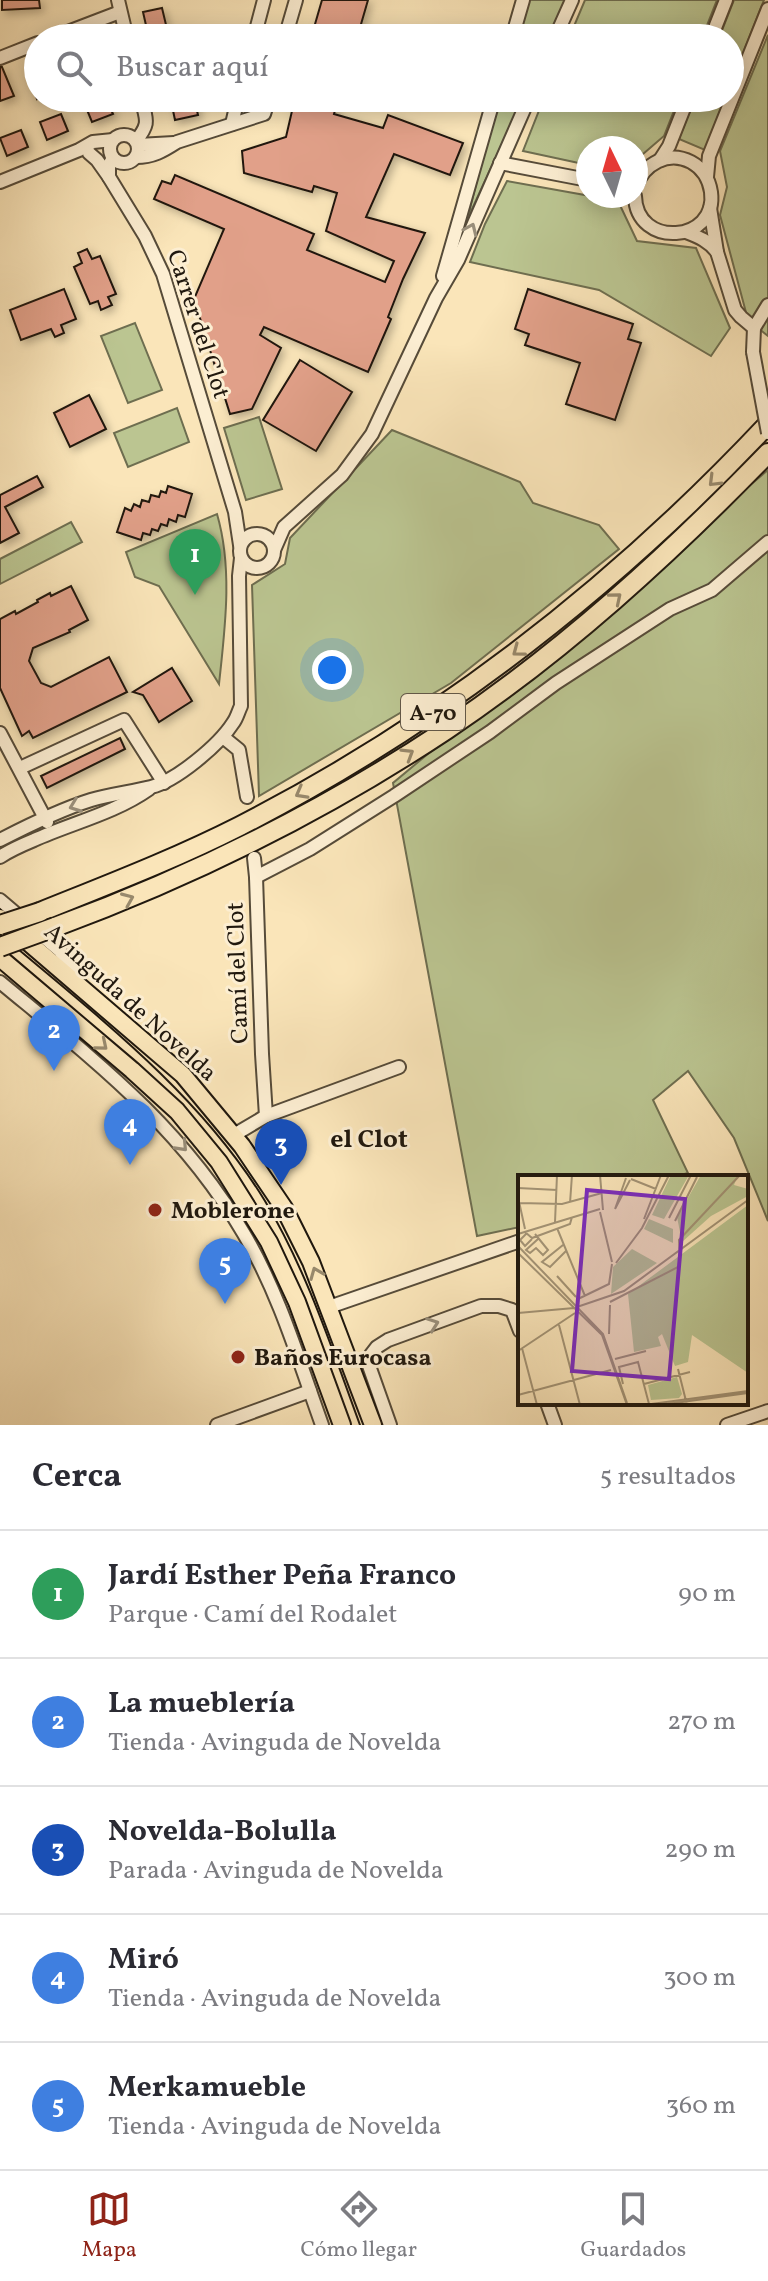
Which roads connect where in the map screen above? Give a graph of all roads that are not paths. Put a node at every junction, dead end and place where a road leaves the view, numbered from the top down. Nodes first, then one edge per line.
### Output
1 (264, 0) edge
2 (296, 0) edge
3 (523, 0) edge
4 (572, 0) edge
5 (726, 0) edge
6 (119, 6) edge
7 (768, 9) edge
8 (81, 24) edge
9 (258, 24) edge
10 (289, 24) edge
11 (516, 24) edge
12 (561, 24) edge
13 (717, 24) edge
14 (24, 49) edge
15 (0, 58) edge
16 (744, 69) edge
17 (139, 112) edge
18 (145, 112) edge
19 (235, 112) edge
20 (265, 112) edge
21 (490, 112) edge
22 (523, 112) edge
23 (682, 112) edge
24 (727, 112) edge
25 (148, 121) junction
26 (232, 124) junction
27 (169, 143) junction
28 (124, 149) junction
29 (84, 152) junction
30 (660, 160) junction
31 (500, 163) junction
32 (648, 166) edge
33 (707, 177) junction
34 (576, 178) edge
35 (113, 181) junction
36 (0, 182) edge
37 (636, 208) edge
38 (710, 208) junction
39 (686, 232) junction
40 (717, 252) junction
41 (436, 298) junction
42 (768, 305) edge
43 (754, 328) junction
44 (768, 424) edge
45 (768, 433) edge
46 (768, 453) edge
47 (235, 512) junction
48 (284, 527) junction
49 (260, 534) junction
50 (768, 542) edge
51 (240, 545) junction
52 (274, 550) junction
53 (241, 558) junction
54 (259, 568) junction
55 (239, 594) junction
56 (0, 733) edge
57 (223, 737) junction
58 (20, 768) junction
59 (164, 783) junction
60 (151, 788) junction
61 (247, 797) dead end
62 (45, 817) junction
63 (52, 832) junction
64 (0, 840) edge
65 (0, 857) edge
66 (254, 858) dead end
67 (256, 877) junction
68 (0, 900) edge
69 (0, 918) edge
70 (0, 925) edge
71 (0, 947) edge
72 (0, 958) edge
73 (0, 982) edge
74 (81, 985) junction
75 (399, 1067) dead end
76 (266, 1116) junction
77 (234, 1135) junction
78 (518, 1242) edge
79 (329, 1307) junction
80 (518, 1326) edge
81 (310, 1391) junction
82 (548, 1405) edge
83 (768, 1411) edge
84 (217, 1425) edge
85 (322, 1425) edge
86 (342, 1425) edge
87 (373, 1425) edge
88 (390, 1425) edge
89 (555, 1425) edge
90 (727, 1425) edge

1 - 9 street
2 - 10 street
3 - 11 street
4 - 12 street
5 - 13 street
6 - 8 street
7 - 16 street
14 - 15 street
17 - 28 street
18 - 25 street
19 - 26 street
20 - 26 street
21 - 41 street
22 - 31 street
23 - 30 street
24 - 33 street
25 - 27 street
25 - 28 street
26 - 27 street
27 - 28 street
28 - 29 street
28 - 35 street
29 - 35 street, Carrer del Clot
29 - 36 street
30 - 32 street
30 - 33 street
31 - 34 street
41 -> 31 street
33 - 38 street
35 - 47 street, Carrer del Clot
37 - 39 street
38 - 39 street
38 - 40 street
39 - 40 street
40 - 43 street
41 - 48 street
42 - 43 street
43 - 45 street, bridge
44 -> 70 highway, A-70, bridge
71 -> 46 highway, A-70, bridge
47 - 49 street, Carrer del Clot
47 - 51 street, Carrer del Clot
48 - 49 street
48 - 52 street
49 - 51 street
49 - 52 street
50 - 67 street
51 - 53 street
52 - 54 street
53 - 54 street
53 - 55 street
54 - 55 street
55 - 57 street
56 - 58 street
57 - 59 street
57 - 61 street
58 - 59 street
58 - 62 street
59 - 60 street
60 -> 62 street
60 - 63 street
62 - 63 street
62 - 64 street
63 - 65 street
66 - 67 street, Camí del Clot
67 - 76 street, Camí del Clot
68 - 74 street
69 - 74 main road, Avinguda de Novelda
72 -> 86 main road, Avinguda de Novelda
73 -> 81 street
74 - 77 main road, Avinguda de Novelda
75 - 76 street
76 - 77 street
79 -> 77 main road, Avinguda de Novelda
78 - 79 street
79 - 87 main road, Avinguda de Novelda
88 -> 80 street
81 - 84 street
81 - 85 street
82 - 89 street
83 - 90 street

